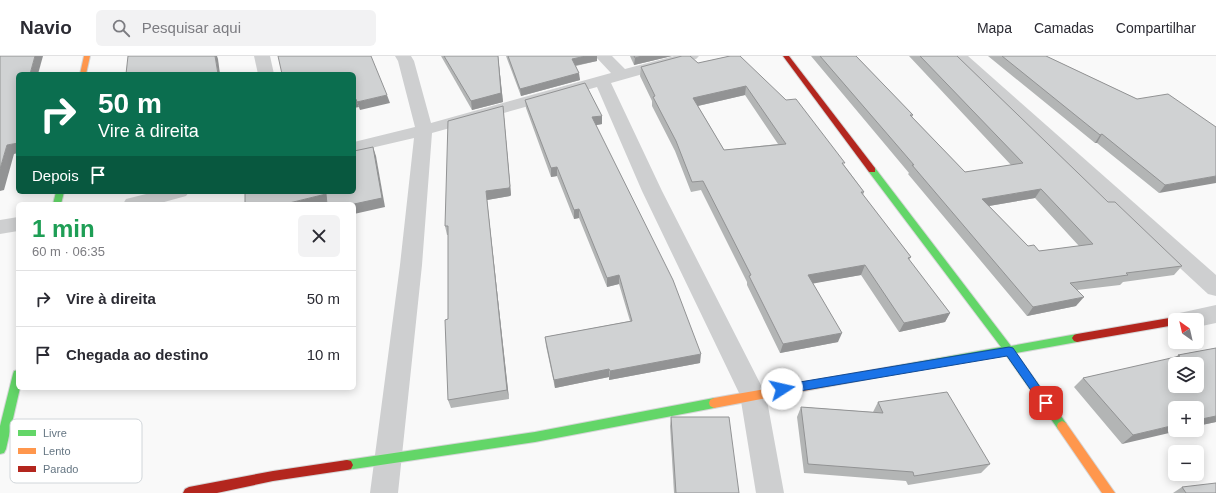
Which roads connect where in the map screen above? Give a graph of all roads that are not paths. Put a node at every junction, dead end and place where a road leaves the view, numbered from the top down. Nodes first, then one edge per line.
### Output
1 (87, 56) edge
2 (262, 56) edge
3 (403, 56) edge
4 (603, 56) edge
5 (691, 56) edge
6 (786, 56) edge
7 (959, 56) edge
8 (83, 72) edge
9 (266, 72) edge
10 (612, 78) junction
11 (424, 130) junction
12 (356, 147) edge
13 (170, 194) edge
14 (140, 202) edge
15 (16, 224) edge
16 (0, 227) edge
17 (1216, 288) edge
18 (1216, 314) edge
19 (1204, 316) edge
20 (1168, 322) edge
21 (1009, 351) junction
22 (16, 382) edge
23 (753, 395) junction
24 (0, 449) edge
25 (387, 459) junction
26 (189, 493) edge
27 (384, 493) edge
28 (770, 493) edge
29 (1109, 493) edge

1 - 8 street
2 - 9 street
3 - 11 street
4 - 10 street
5 - 10 street
6 - 21 street
7 - 17 street
10 - 11 street
10 - 23 street
11 - 12 street
11 - 25 street
13 - 14 street
15 - 16 street
18 - 19 street
20 - 21 street
21 - 23 street
21 - 29 street
22 - 24 street
23 - 25 street
23 - 28 street
25 - 26 street
25 - 27 street

